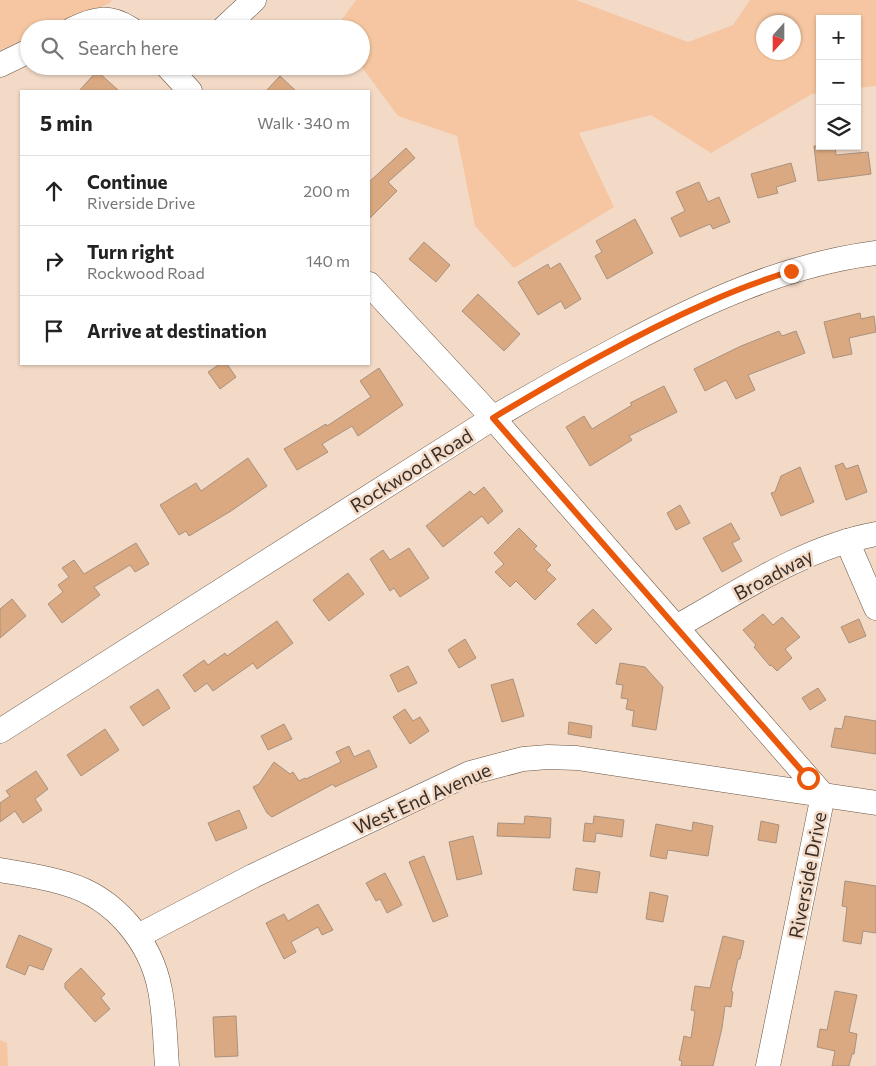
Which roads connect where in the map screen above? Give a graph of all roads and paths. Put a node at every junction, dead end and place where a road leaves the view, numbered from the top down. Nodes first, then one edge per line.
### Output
1 (254, 0) edge
2 (93, 20) edge
3 (110, 20) edge
4 (233, 20) edge
5 (20, 55) edge
6 (0, 65) edge
7 (876, 253) edge
8 (370, 285) edge
9 (493, 418) junction
10 (876, 534) edge
11 (847, 541) junction
12 (876, 608) edge
13 (676, 627) junction
14 (0, 731) edge
15 (823, 795) junction
16 (876, 803) edge
17 (0, 870) edge
18 (138, 936) junction
19 (167, 1066) edge
20 (768, 1066) edge

1 - 4 street
2 - 3 street
5 - 6 street
7 - 9 street, Rockwood Road
8 - 9 street, Riverside Drive
9 - 13 street, Riverside Drive
9 - 14 street, Rockwood Road
10 - 11 street, Broadway
11 - 12 street
11 - 13 street, Broadway
13 - 15 street, Riverside Drive
15 - 16 street, West End Avenue
15 - 18 street, West End Avenue
15 - 20 street, Riverside Drive
17 - 18 street
18 - 19 street

